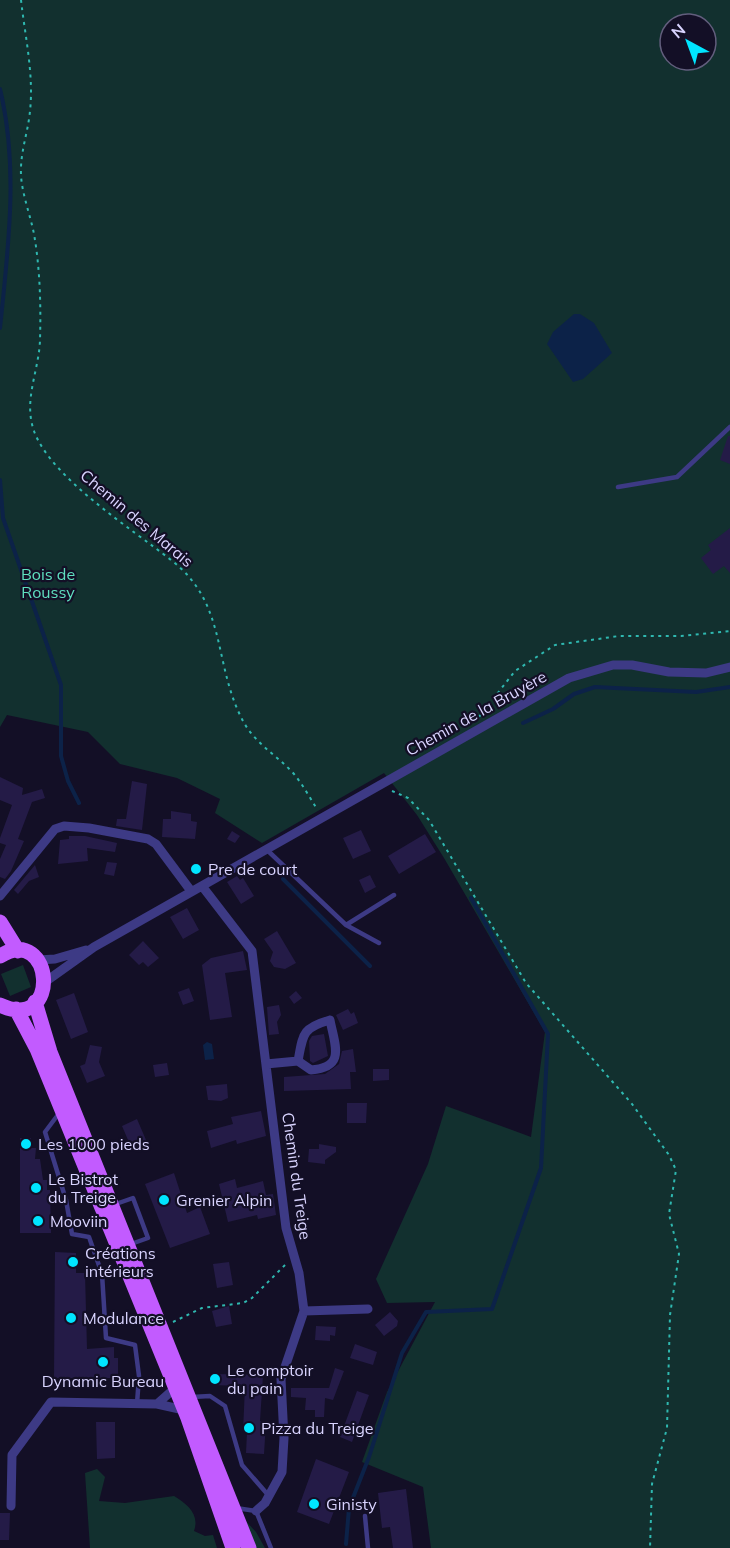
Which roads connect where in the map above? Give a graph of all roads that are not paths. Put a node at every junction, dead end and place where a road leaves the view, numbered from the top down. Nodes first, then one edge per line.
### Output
1 (730, 427) edge
2 (618, 487) dead end
3 (730, 668) edge
4 (266, 849) junction
5 (202, 886) junction
6 (191, 891) junction
7 (394, 895) dead end
8 (0, 896) edge
9 (0, 922) edge
10 (346, 925) junction
11 (379, 943) dead end
12 (94, 947) junction
13 (18, 951) junction
14 (0, 956) edge
15 (38, 960) junction
16 (45, 982) junction
17 (35, 1002) junction
18 (0, 1005) edge
19 (16, 1010) junction
20 (298, 1061) junction
21 (266, 1064) junction
22 (62, 1110) junction
23 (113, 1205) junction
24 (129, 1245) junction
25 (368, 1309) dead end
26 (304, 1311) junction
27 (175, 1389) junction
28 (137, 1404) junction
29 (157, 1404) junction
30 (187, 1404) junction
31 (269, 1496) junction
32 (11, 1506) dead end
33 (233, 1508) junction
34 (256, 1511) junction
35 (365, 1516) dead end
36 (233, 1548) edge
37 (249, 1548) edge
38 (271, 1548) edge
39 (368, 1548) edge

1 - 2 lane
3 - 4 street, Chemin de la Bruyère
4 - 5 street, Chemin de la Bruyère
4 - 10 lane
5 - 6 street, Chemin de la Bruyère
5 - 21 street, Chemin du Treige
6 - 8 street
6 - 12 street, Chemin de la Bruyère
7 - 10 lane
9 - 13 main road
10 - 11 lane
12 - 15 street
12 - 16 street
13 - 14 main road
13 - 15 main road
15 - 16 main road
16 - 17 main road
17 - 19 main road
17 - 23 main road
18 - 19 main road
19 - 22 main road
20 - 20 street
20 - 21 street
21 - 26 street, Chemin du Treige
22 - 27 main road
22 - 28 lane
23 - 24 main road
23 - 24 lane
24 - 30 main road
25 - 26 street
26 - 31 street, Chemin du Treige
27 - 29 street
27 - 30 main road
28 - 29 street
28 - 32 street
29 - 30 street
30 - 31 lane
30 - 33 main road
30 - 36 main road
31 - 34 street, Chemin du Treige
33 - 34 lane
33 - 37 main road
34 - 38 lane
35 - 39 lane

